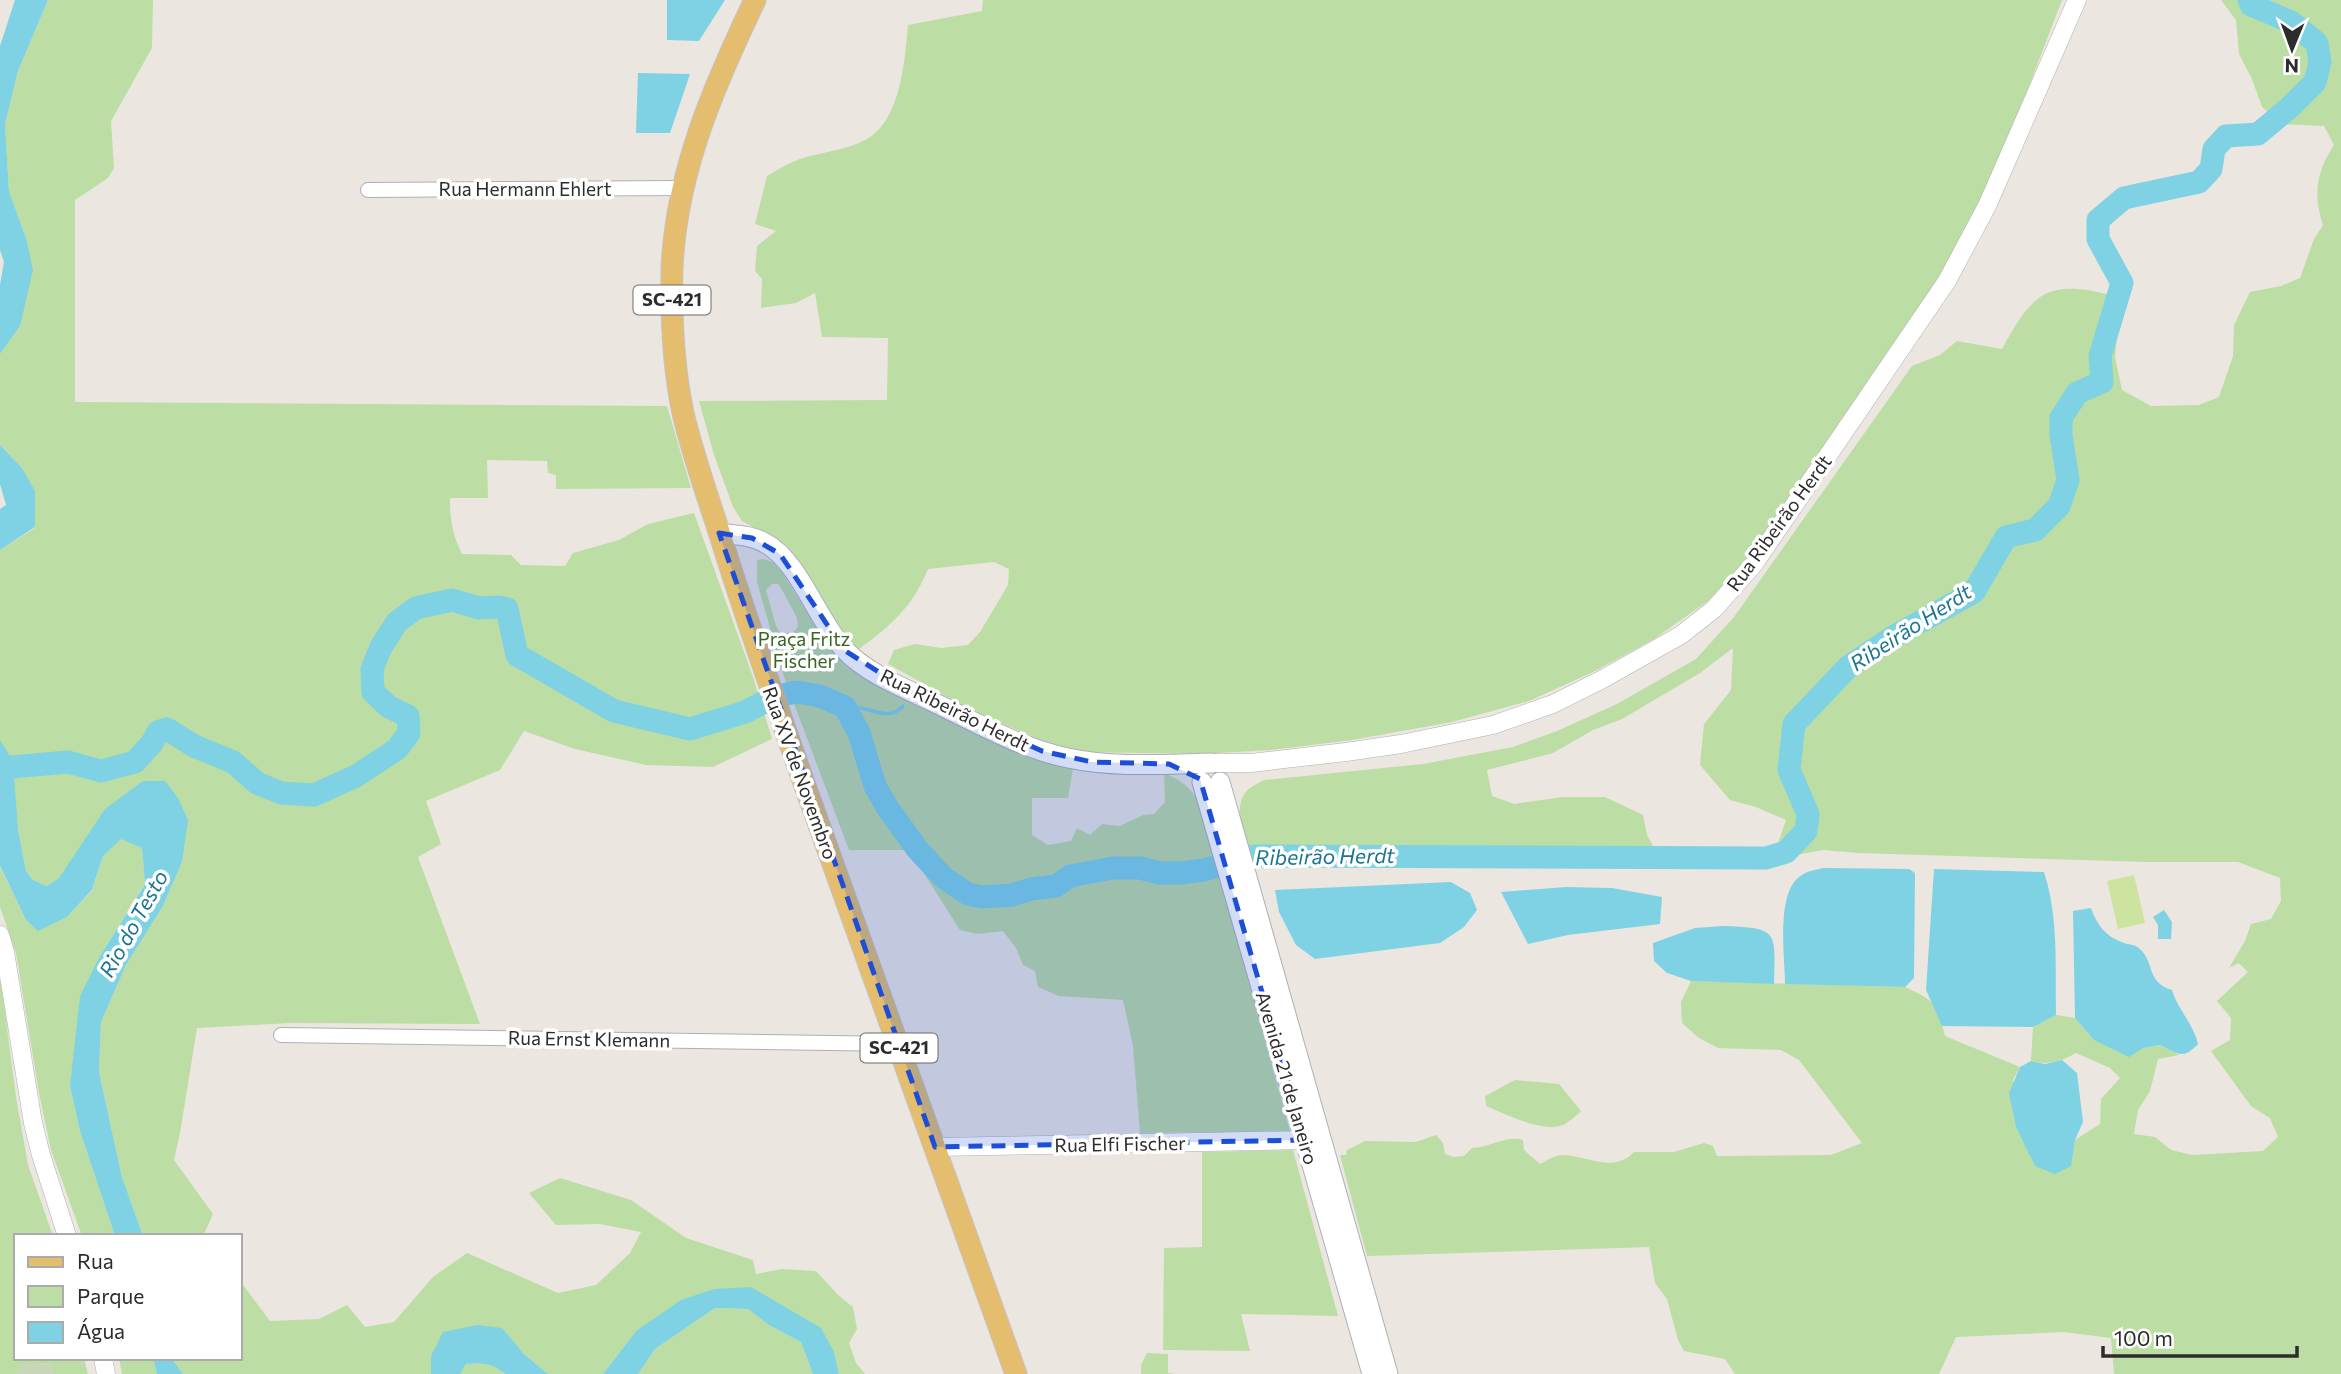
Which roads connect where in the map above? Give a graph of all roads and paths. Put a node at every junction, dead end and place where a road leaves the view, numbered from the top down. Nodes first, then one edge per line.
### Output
1 (755, 0) edge
2 (2077, 0) edge
3 (682, 188) junction
4 (368, 190) dead end
5 (719, 533) junction
6 (1211, 777) junction
7 (1237, 872) junction
8 (0, 935) edge
9 (281, 1035) dead end
10 (898, 1044) junction
11 (1305, 1140) junction
12 (935, 1147) junction
13 (65, 1234) edge
14 (1016, 1374) edge
15 (1372, 1374) edge
16 (1388, 1374) edge

1 - 3 main road, Rua XV de Novembro / SC-421
2 - 6 street, Rua Ribeirão Herdt
3 - 4 street, Rua Hermann Ehlert
3 - 5 main road, Rua XV de Novembro / SC-421
5 - 6 main road, Rua Ribeirão Herdt
5 - 10 main road, Rua XV de Novembro / SC-421
6 - 7 main road, Avenida 21 de Janeiro
7 - 11 main road, Avenida 21 de Janeiro
7 - 16 main road, Avenida 21 de Janeiro
8 - 13 street
9 - 10 street, Rua Ernst Klemann
10 - 12 main road, Rua XV de Novembro / SC-421
11 - 12 street, Rua Elfi Fischer
11 - 15 main road, Avenida 21 de Janeiro
12 - 14 main road, Rua XV de Novembro / SC-421

